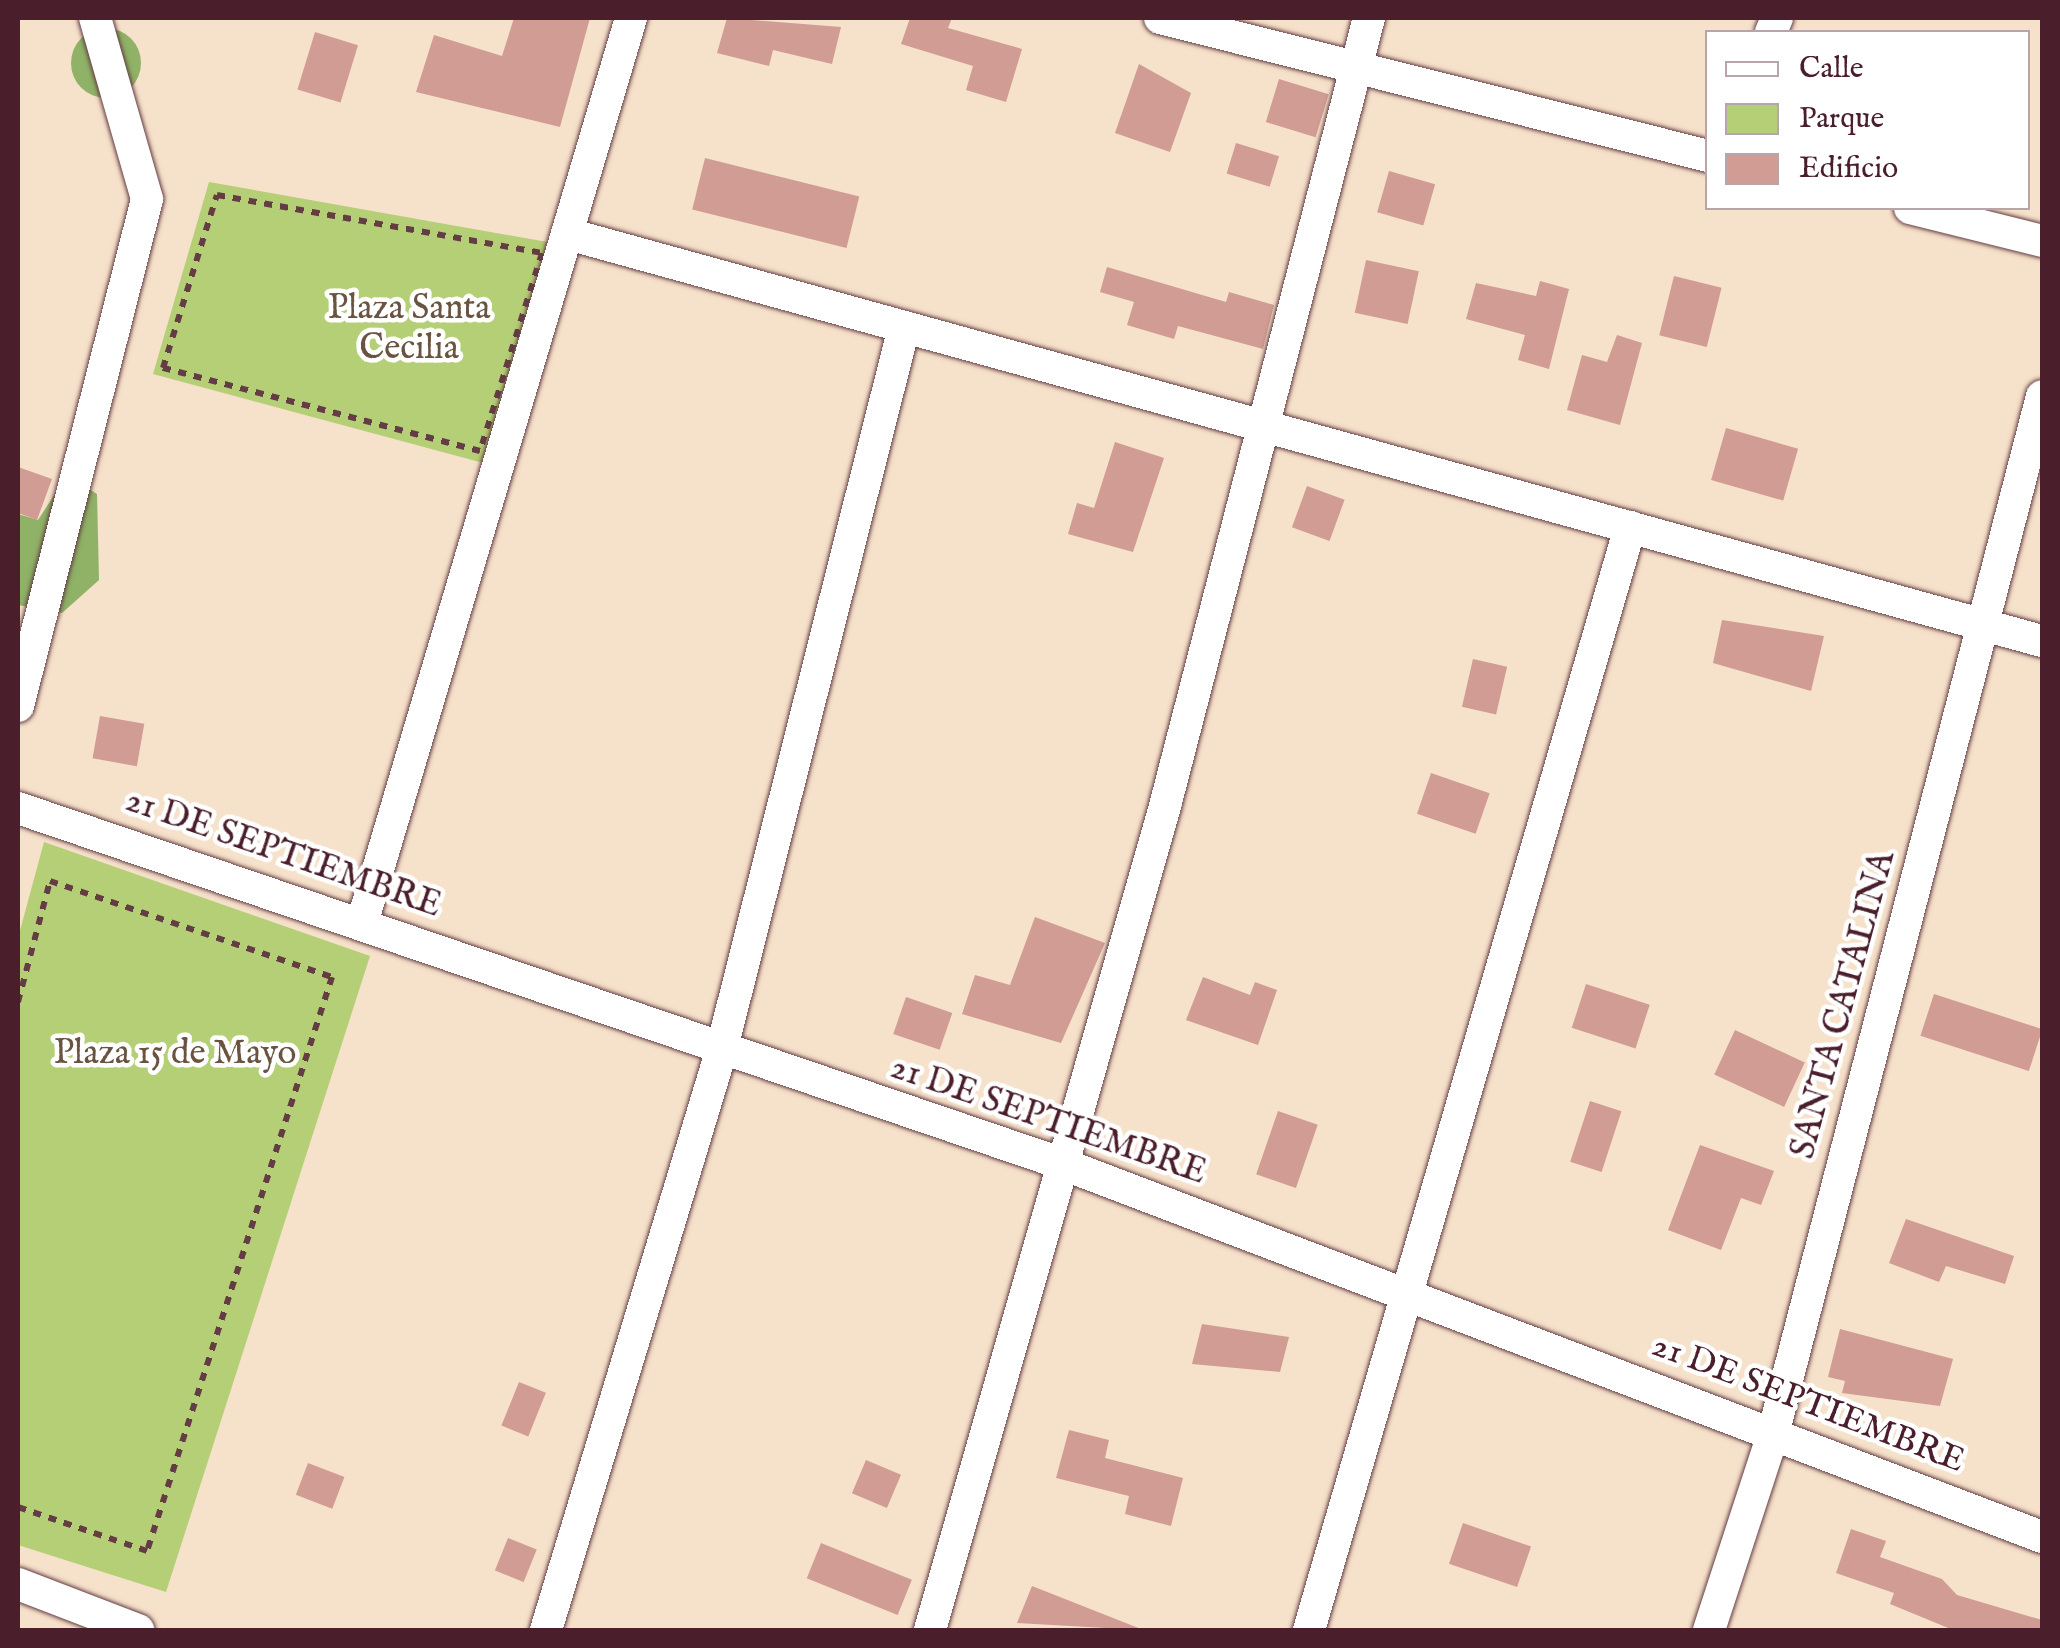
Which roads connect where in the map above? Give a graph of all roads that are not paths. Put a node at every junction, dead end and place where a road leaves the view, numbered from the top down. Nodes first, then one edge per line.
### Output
1 (95, 18) edge
2 (630, 18) edge
3 (1160, 18) edge
4 (1369, 18) edge
5 (1356, 67) junction
6 (1705, 155) edge
7 (1918, 210) edge
8 (2042, 241) edge
9 (555, 244) junction
10 (904, 327) junction
11 (2042, 396) edge
12 (1264, 426) junction
13 (1630, 527) junction
14 (1984, 625) junction
15 (2042, 641) edge
16 (18, 706) edge
17 (18, 808) edge
18 (364, 920) junction
19 (721, 1052) junction
20 (1060, 1163) junction
21 (1407, 1294) junction
22 (1773, 1434) junction
23 (2042, 1537) edge
24 (18, 1584) edge
25 (138, 1630) edge
26 (546, 1630) edge
27 (930, 1630) edge
28 (1309, 1630) edge
29 (1709, 1630) edge

1 - 16 street
2 - 9 street
3 - 5 street
4 - 5 street
5 - 6 street
5 - 12 street
7 - 8 street
9 - 10 street
9 - 18 street
10 - 12 street
10 - 19 street
11 - 14 street, SANTA CATALINA
12 - 13 street
12 - 20 street
13 - 14 street
13 - 21 street
14 - 15 street
14 - 22 street, SANTA CATALINA
17 - 18 street, 21 DE SEPTIEMBRE
18 - 19 street, 21 DE SEPTIEMBRE
19 - 20 street, 21 DE SEPTIEMBRE
19 - 26 street
20 - 21 street, 21 DE SEPTIEMBRE
20 - 27 street
21 - 22 street, 21 DE SEPTIEMBRE
21 - 28 street
22 - 23 street, 21 DE SEPTIEMBRE
22 - 29 street, SANTA CATALINA
24 - 25 street

